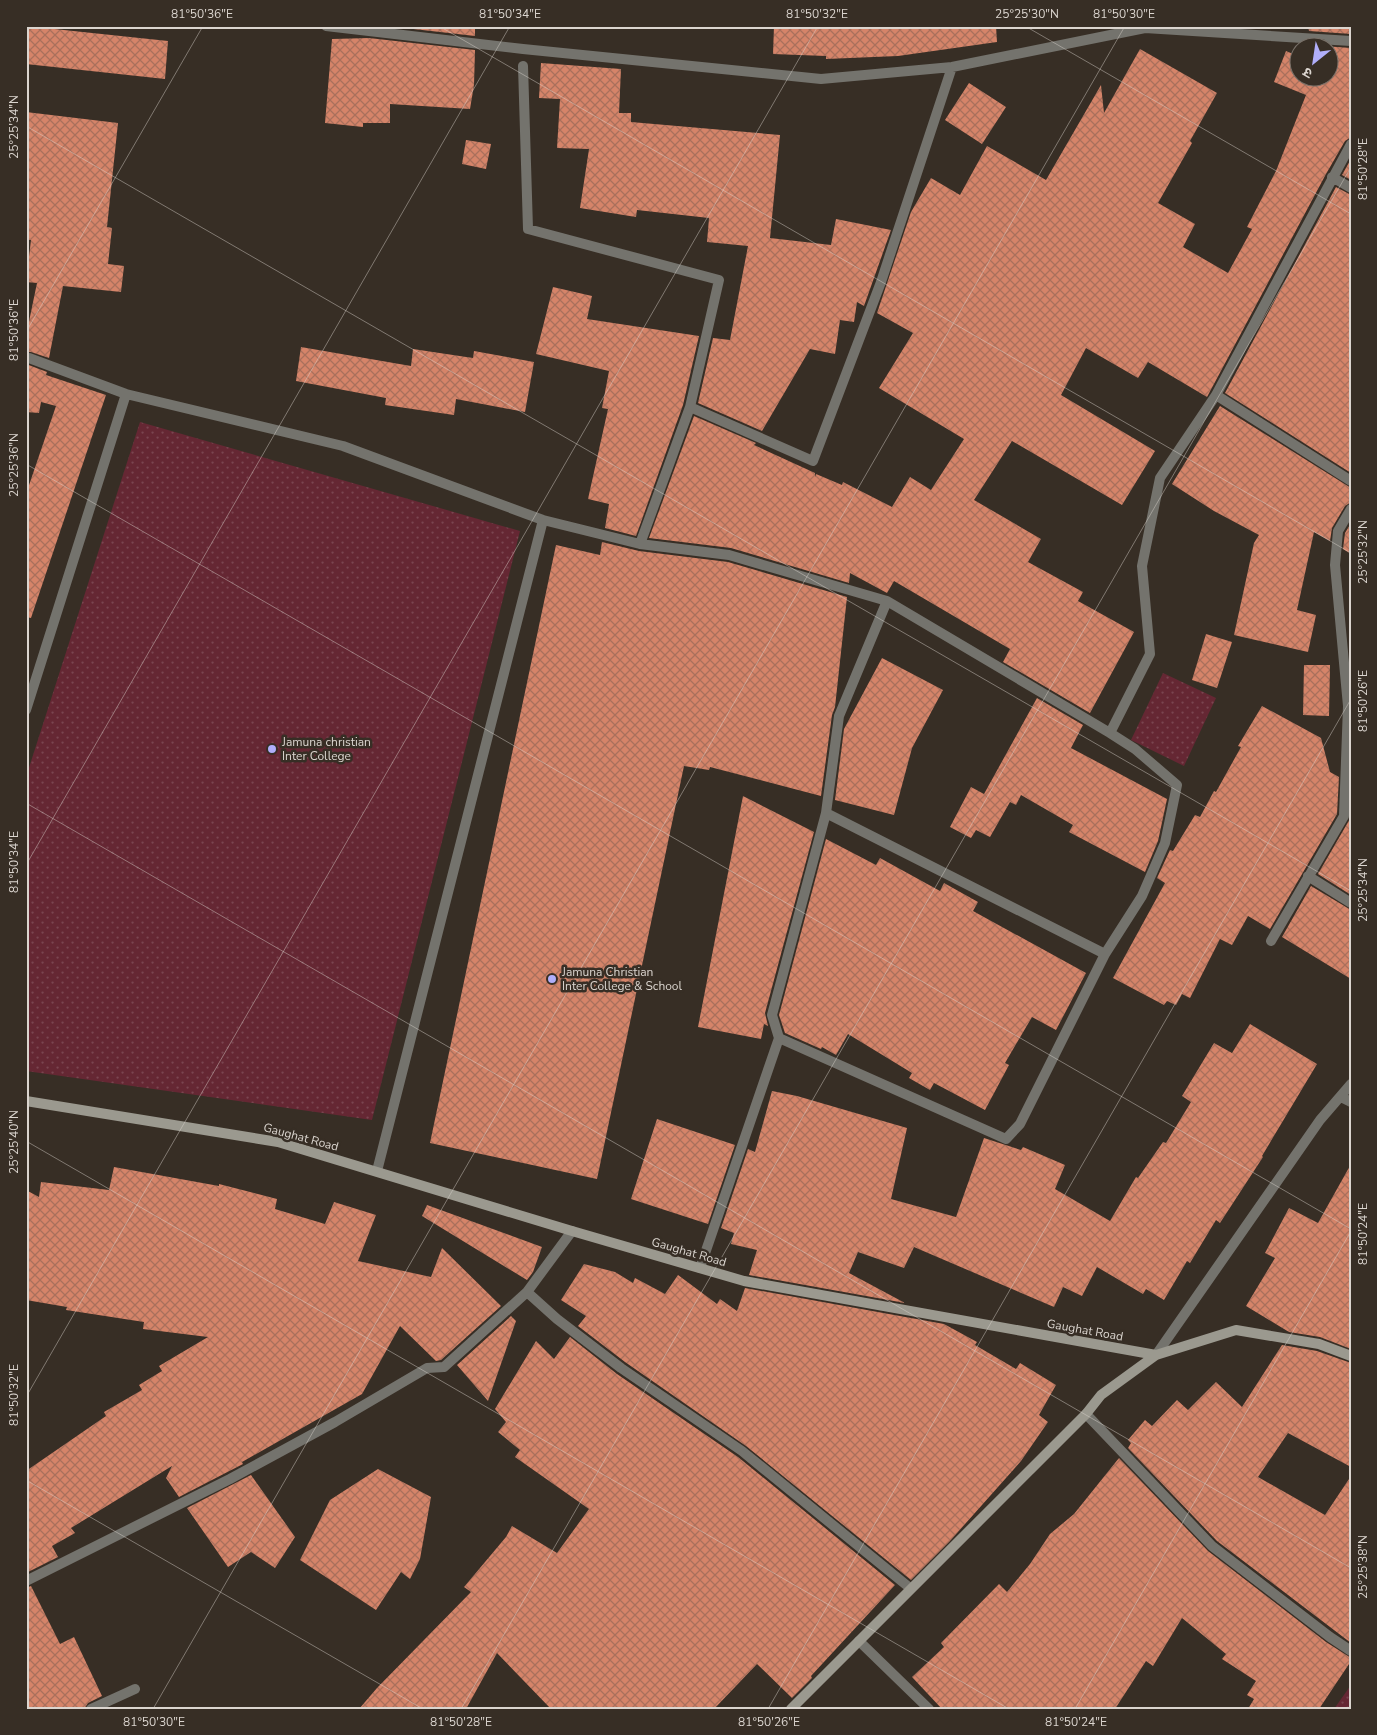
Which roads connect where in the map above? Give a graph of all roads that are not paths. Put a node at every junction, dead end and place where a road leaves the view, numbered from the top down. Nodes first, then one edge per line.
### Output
1 (326, 26) edge
2 (1351, 41) edge
3 (523, 66) dead end
4 (952, 67) junction
5 (1351, 144) edge
6 (1332, 177) junction
7 (1351, 188) edge
8 (29, 358) dead end
9 (126, 394) junction
10 (1216, 395) junction
11 (690, 407) junction
12 (1351, 481) edge
13 (1351, 509) edge
14 (543, 520) junction
15 (640, 544) junction
16 (888, 601) junction
17 (26, 710) edge
18 (1110, 733) junction
19 (826, 812) junction
20 (1308, 876) junction
21 (1351, 903) edge
22 (1271, 941) dead end
23 (1105, 954) junction
24 (779, 1038) junction
25 (1351, 1084) edge
26 (1340, 1097) junction
27 (26, 1101) edge
28 (1351, 1102) edge
29 (377, 1171) junction
30 (572, 1231) junction
31 (700, 1268) junction
32 (527, 1292) junction
33 (1156, 1355) junction
34 (1351, 1356) edge
35 (1086, 1414) junction
36 (26, 1581) edge
37 (910, 1588) junction
38 (858, 1641) junction
39 (1351, 1651) edge
40 (135, 1689) dead end
41 (92, 1709) edge
42 (791, 1709) edge
43 (929, 1709) edge

1 - 4 street
2 - 4 street
3 - 11 street
4 - 11 street
5 - 6 street
6 - 7 street
6 - 10 street
8 - 9 street
9 - 14 street
9 - 17 street
10 - 12 street
10 - 18 street
11 - 15 street
13 - 20 street
14 - 15 street
14 - 29 street
15 - 16 street
16 - 18 street
16 - 19 street
18 - 23 street
19 - 23 street
19 - 24 street
20 - 21 street
20 - 22 street
23 - 24 street
24 - 31 street
25 - 26 street
26 - 28 street
26 - 33 street
27 - 29 main road, Gaughat Road
29 - 30 main road, Gaughat Road
30 - 31 main road, Gaughat Road
30 - 32 street
31 - 33 main road, Gaughat Road
32 - 36 street
32 - 37 street
33 - 34 main road, Gaughat Road
33 - 35 main road
35 - 37 main road
35 - 39 street
37 - 38 main road
38 - 42 main road
38 - 43 street
40 - 41 street

